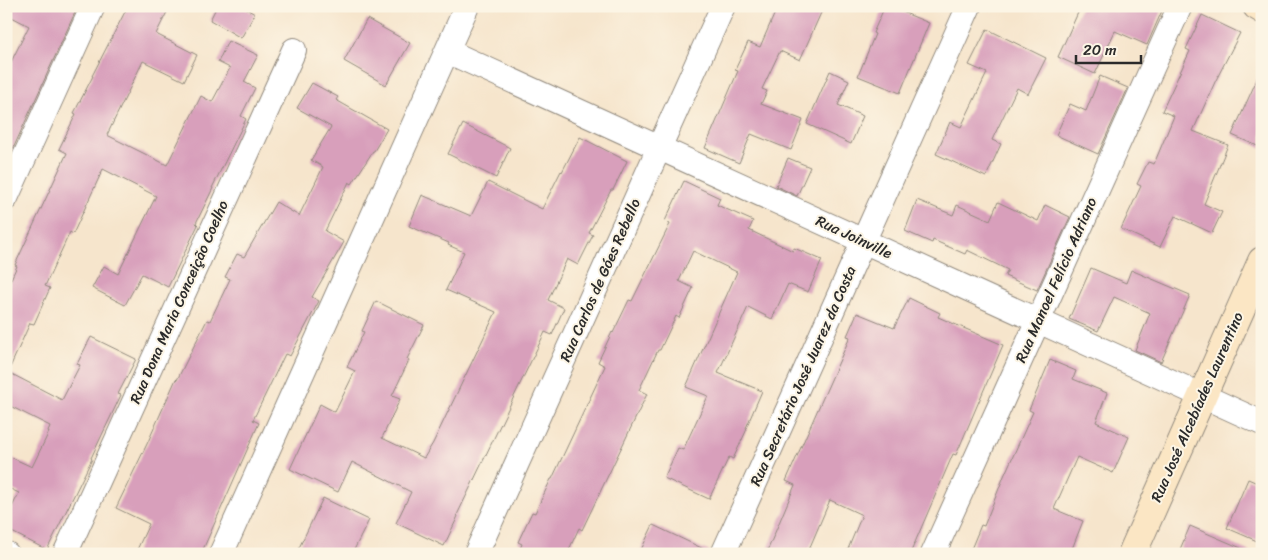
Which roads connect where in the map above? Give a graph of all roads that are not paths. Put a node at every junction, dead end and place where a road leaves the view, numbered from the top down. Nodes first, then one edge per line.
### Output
1 (94, 6) edge
2 (467, 6) edge
3 (723, 6) edge
4 (969, 6) edge
5 (1180, 6) edge
6 (1257, 6) edge
7 (1262, 9) edge
8 (294, 50) dead end
9 (447, 51) junction
10 (659, 147) junction
11 (6, 198) edge
12 (864, 241) junction
13 (1262, 261) edge
14 (1038, 320) junction
15 (1202, 396) junction
16 (1262, 423) edge
17 (65, 554) edge
18 (221, 554) edge
19 (476, 554) edge
20 (723, 554) edge
21 (933, 554) edge
22 (1132, 554) edge

1 - 11 street
2 - 9 street
3 - 10 street, Rua Carlos de Góes Rebello
4 - 12 street, Rua Secretário José Juarez da Costa
5 - 14 street, Rua Manoel Felício Adriano
6 - 7 street
8 - 17 street, Rua Dona Maria Conceição Coelho
9 - 10 street, Rua Joinville
9 - 18 street
10 - 12 street, Rua Joinville
10 - 19 street, Rua Carlos de Góes Rebello
12 - 14 street, Rua Joinville
12 - 20 street, Rua Secretário José Juarez da Costa
13 - 15 street, Rua José Alcebíades Laurentino
14 - 15 street, Rua Joinville
14 - 21 street, Rua Manoel Felício Adriano
15 - 16 street, Rua Joinville
15 - 22 street, Rua José Alcebíades Laurentino

